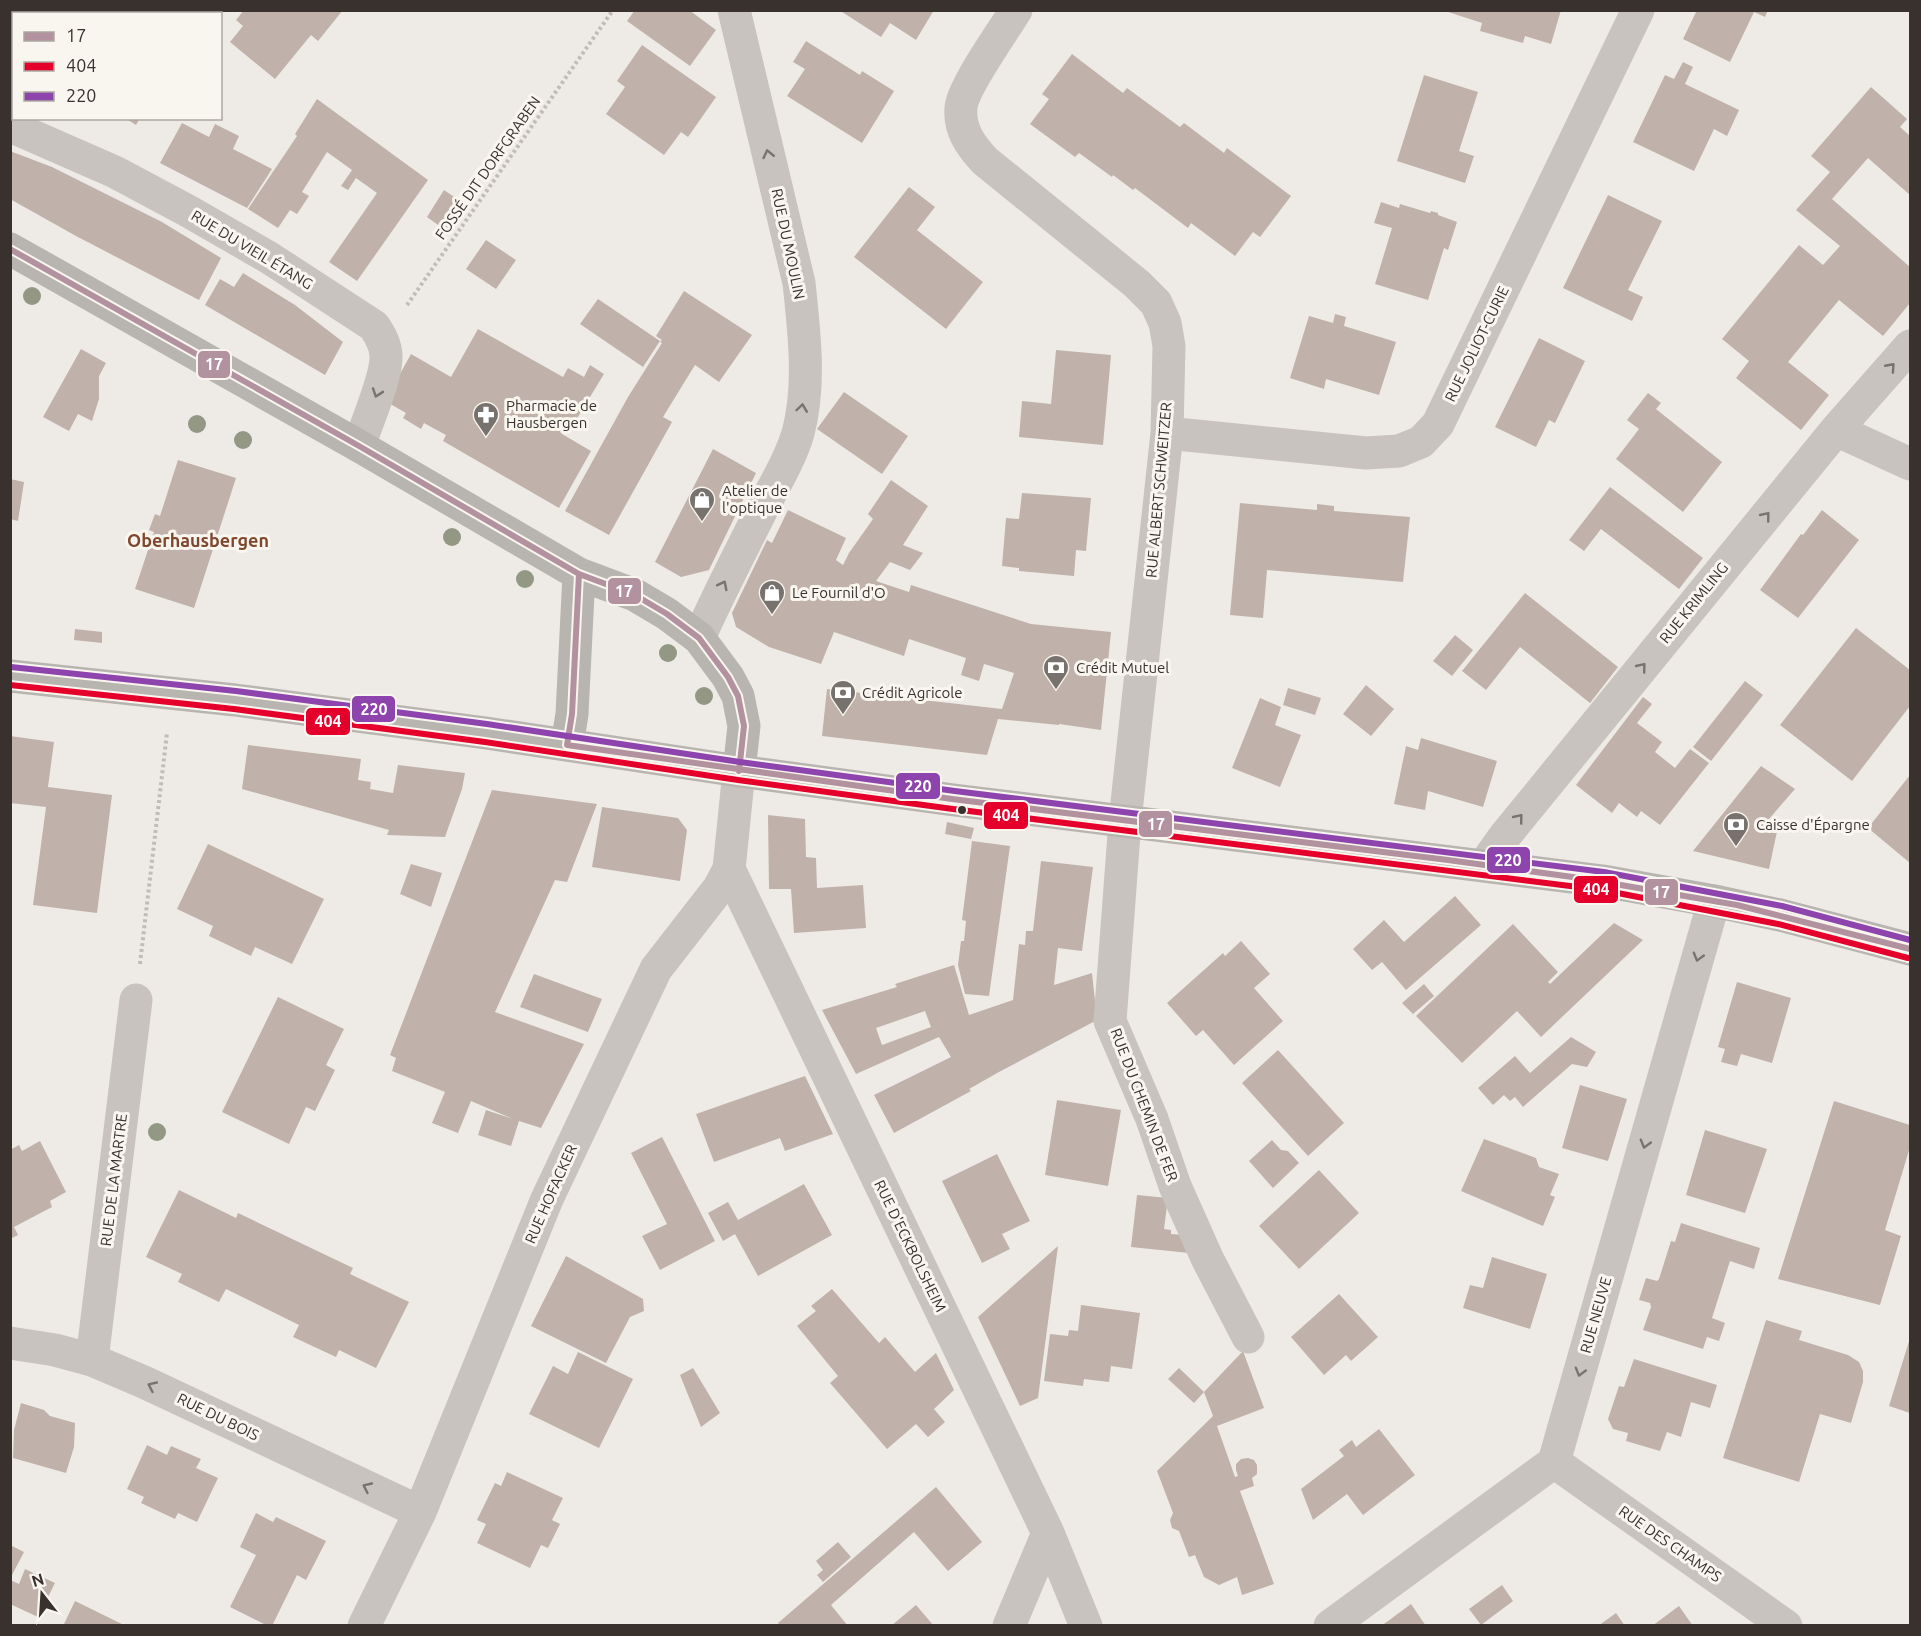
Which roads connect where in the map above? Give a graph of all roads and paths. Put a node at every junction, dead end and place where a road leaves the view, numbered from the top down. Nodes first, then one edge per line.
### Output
1 (613, 10) edge
2 (734, 10) edge
3 (1016, 10) edge
4 (1638, 10) edge
5 (10, 126) edge
6 (10, 249) edge
7 (382, 340) junction
8 (1911, 346) edge
9 (1836, 430) junction
10 (1167, 433) junction
11 (359, 446) junction
12 (1911, 464) edge
13 (579, 574) junction
14 (699, 638) junction
15 (10, 676) edge
16 (172, 692) junction
17 (567, 745) junction
18 (739, 771) junction
19 (1125, 821) junction
20 (1484, 865) junction
21 (729, 869) junction
22 (1714, 900) junction
23 (1911, 950) edge
24 (136, 1000) joint
25 (1248, 1337) dead end
26 (10, 1343) edge
27 (92, 1360) junction
28 (1554, 1462) junction
29 (420, 1512) junction
30 (1048, 1533) junction
31 (364, 1626) edge
32 (1009, 1626) edge
33 (1086, 1626) edge
34 (1330, 1626) edge
35 (1786, 1626) edge

1 - 7 path, FOSSÉ DIT DORFGRABEN
14 -> 2 street, RUE DU MOULIN
3 - 10 street, RUE ALBERT SCHWEITZER
4 - 10 street, RUE JOLIOT-CURIE
5 - 7 street, RUE DU VIEIL ÉTANG
6 - 11 main road
7 -> 11 street
9 -> 8 street, RUE KRIMLING
9 - 12 street
20 -> 9 street, RUE KRIMLING
10 - 19 street, RUE ALBERT SCHWEITZER
11 - 13 main road
13 - 14 main road
13 - 17 main road
14 - 18 main road
15 - 16 main road
16 - 17 main road
16 - 24 path
17 - 18 main road
18 - 19 main road
18 - 21 street, RUE HOFACKER
19 - 20 main road
19 - 25 street, RUE DU CHEMIN DE FER
20 - 22 main road
21 - 29 street, RUE HOFACKER
21 - 30 street, RUE D'ECKBOLSHEIM
22 - 23 main road
22 -> 28 street, RUE NEUVE
24 - 27 street, RUE DE LA MARTRE
26 - 27 street, RUE DU BOIS
29 -> 27 street, RUE DU BOIS
28 - 34 street
28 - 35 street, RUE DES CHAMPS
29 - 31 street, RUE HOFACKER
30 - 32 street
30 - 33 street, RUE D'ECKBOLSHEIM

